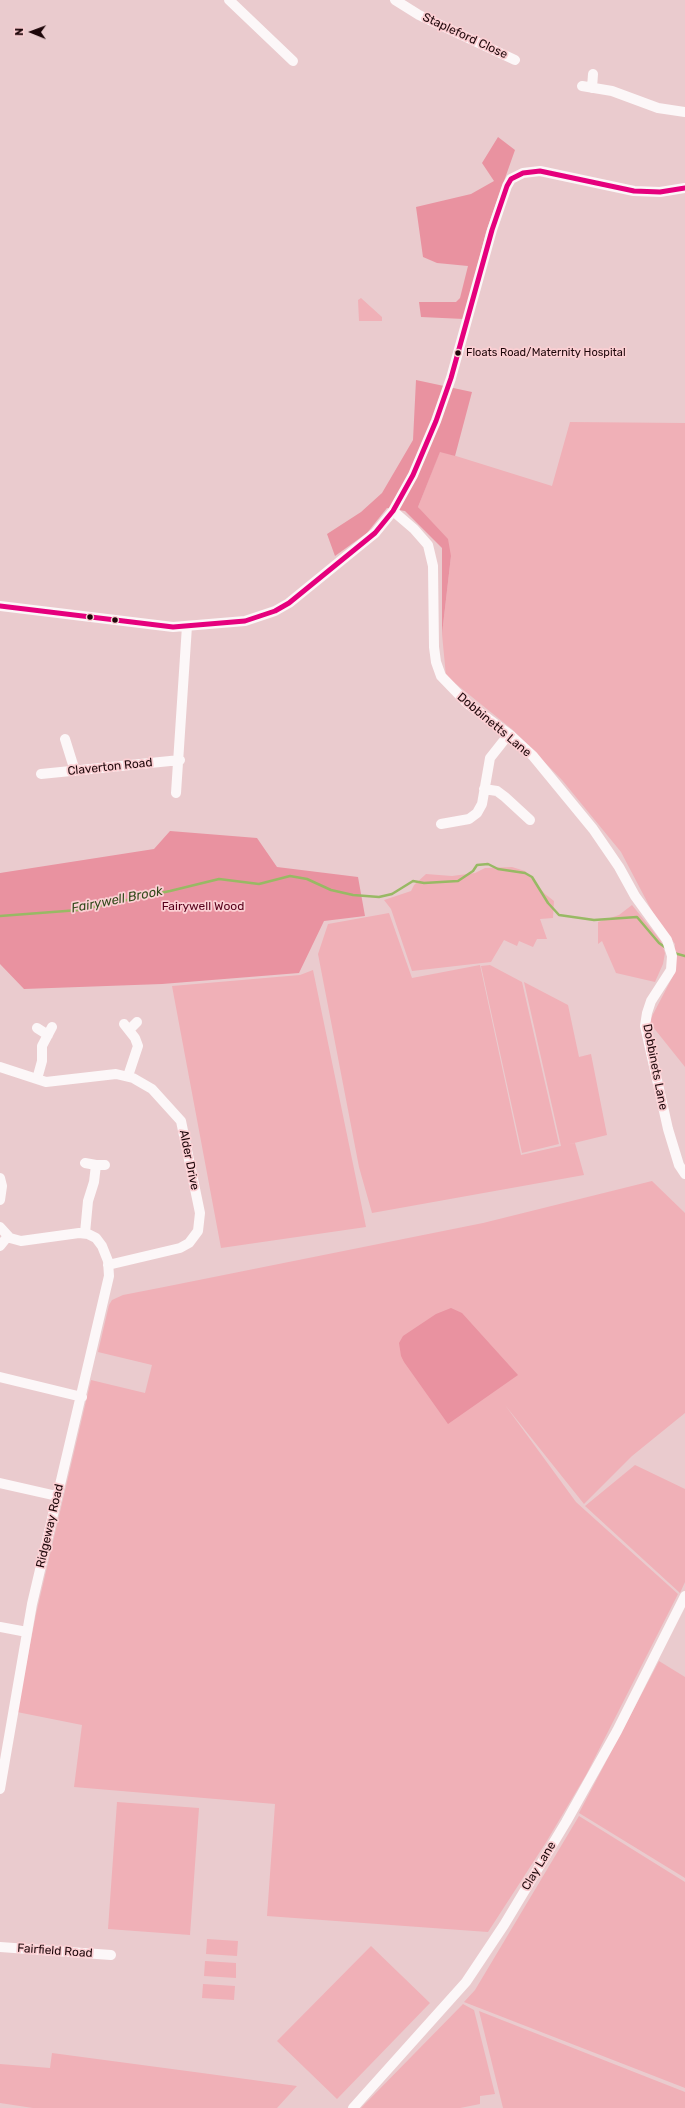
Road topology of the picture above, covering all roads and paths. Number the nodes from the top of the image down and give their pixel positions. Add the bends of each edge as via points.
1 (229, 0) edge
2 (395, 0) edge
3 (515, 60) dead end
4 (293, 61) dead end
5 (593, 74) dead end
6 (582, 86) dead end
7 (592, 88) junction
8 (685, 112) edge
9 (685, 188) edge
10 (393, 511) junction
11 (0, 606) edge
12 (188, 626) junction
13 (509, 734) junction
14 (65, 739) dead end
15 (180, 760) junction
16 (75, 771) junction
17 (41, 774) dead end
18 (484, 789) junction
19 (176, 793) dead end
20 (530, 820) dead end
21 (441, 824) dead end
22 (667, 940) joint
23 (137, 1022) dead end
24 (37, 1028) dead end
25 (0, 1067) edge
26 (128, 1076) junction
27 (37, 1079) junction
28 (85, 1163) dead end
29 (685, 1174) edge
30 (0, 1178) edge
31 (0, 1200) edge
32 (0, 1227) edge
33 (85, 1233) junction
34 (8, 1236) junction
35 (0, 1246) edge
36 (108, 1265) junction
37 (0, 1377) edge
38 (82, 1397) junction
39 (0, 1483) edge
40 (57, 1496) junction
41 (685, 1596) edge
42 (0, 1627) edge
43 (27, 1632) junction
44 (0, 1788) edge
45 (0, 1947) edge
46 (111, 1955) dead end
47 (353, 2108) edge

1 - 4 street
2 - 3 street, Stapleford Close via 419,15
5 - 7 street
6 - 7 street
7 - 8 street via 622,94 658,108
9 - 10 street via 660,192 634,191 540,171 523,173 511,179 492,230 466,328 436,421 413,475
10 - 12 street via 375,534 289,603 275,611 245,621
10 - 13 street, Dobbinetts Lane via 428,545 433,566 435,654 441,676 468,704
11 - 12 street via 173,627
12 - 15 street
13 - 18 street via 490,758
13 - 22 street, Dobbinetts Lane via 532,756 593,829 619,866 635,896
14 - 16 street
15 - 16 street, Claverton Road
15 - 19 street
16 - 17 street, Claverton Road
18 - 20 street via 505,796
18 - 21 street via 482,804 469,819
22 - 29 street, Dobbinets Lane via 672,956 671,970 651,1001 645,1026 668,1129 679,1165
23 - 26 street via 126,1027 138,1046
24 - 27 street via 50,1031 42,1046 42,1061
25 - 27 street, Alder Drive
26 - 27 street, Alder Drive via 109,1075 53,1082
26 - 36 street, Alder Drive via 142,1081 152,1089 181,1121 200,1224 194,1238 180,1248
28 - 33 street via 100,1165 88,1201
30 - 31 street
32 - 34 street
33 - 34 street via 26,1241
33 - 36 street, Ridgeway Road via 100,1243
34 - 35 street
36 - 38 street, Ridgeway Road via 108,1288
37 - 38 street
38 - 40 street, Ridgeway Road
39 - 40 street
40 - 43 street, Ridgeway Road
41 - 47 street, Clay Lane via 617,1731 504,1925 466,1982
42 - 43 street
43 - 44 street, Ridgeway Road
45 - 46 street, Fairfield Road

